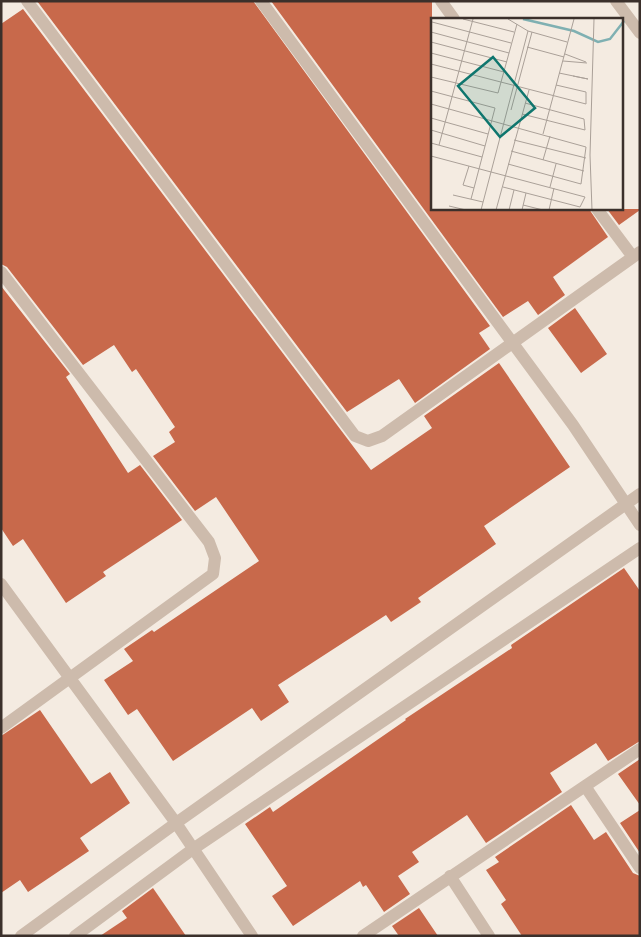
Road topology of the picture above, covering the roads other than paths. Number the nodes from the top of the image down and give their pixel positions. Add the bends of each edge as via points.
1 (27, 1) edge
2 (261, 1) edge
3 (441, 1) edge
4 (616, 1) edge
5 (453, 18) edge
6 (640, 33) edge
7 (598, 210) edge
8 (636, 254) edge
9 (1, 272) edge
10 (512, 345) junction
11 (640, 494) edge
12 (625, 505) junction
13 (640, 525) edge
14 (640, 548) edge
15 (1, 584) edge
16 (72, 678) junction
17 (1, 728) edge
18 (640, 750) edge
19 (586, 786) junction
20 (176, 823) junction
21 (193, 849) junction
22 (640, 868) edge
23 (450, 876) junction
24 (21, 936) edge
25 (75, 936) edge
26 (252, 936) edge
27 (363, 936) edge
28 (489, 936) edge

1 - 10 street via 354,436 368,441 382,436
2 - 10 street
3 - 5 street
4 - 6 street
7 - 8 street
8 - 10 street
9 - 16 street via 210,542 214,558 213,574
10 - 12 street via 573,426
11 - 12 street
12 - 13 street
12 - 20 street
14 - 21 street
15 - 16 street
16 - 17 street
16 - 20 street
18 - 19 street
19 - 22 street
19 - 23 street
20 - 21 street
20 - 24 street
21 - 25 street
21 - 26 street
23 - 27 street
23 - 28 street

